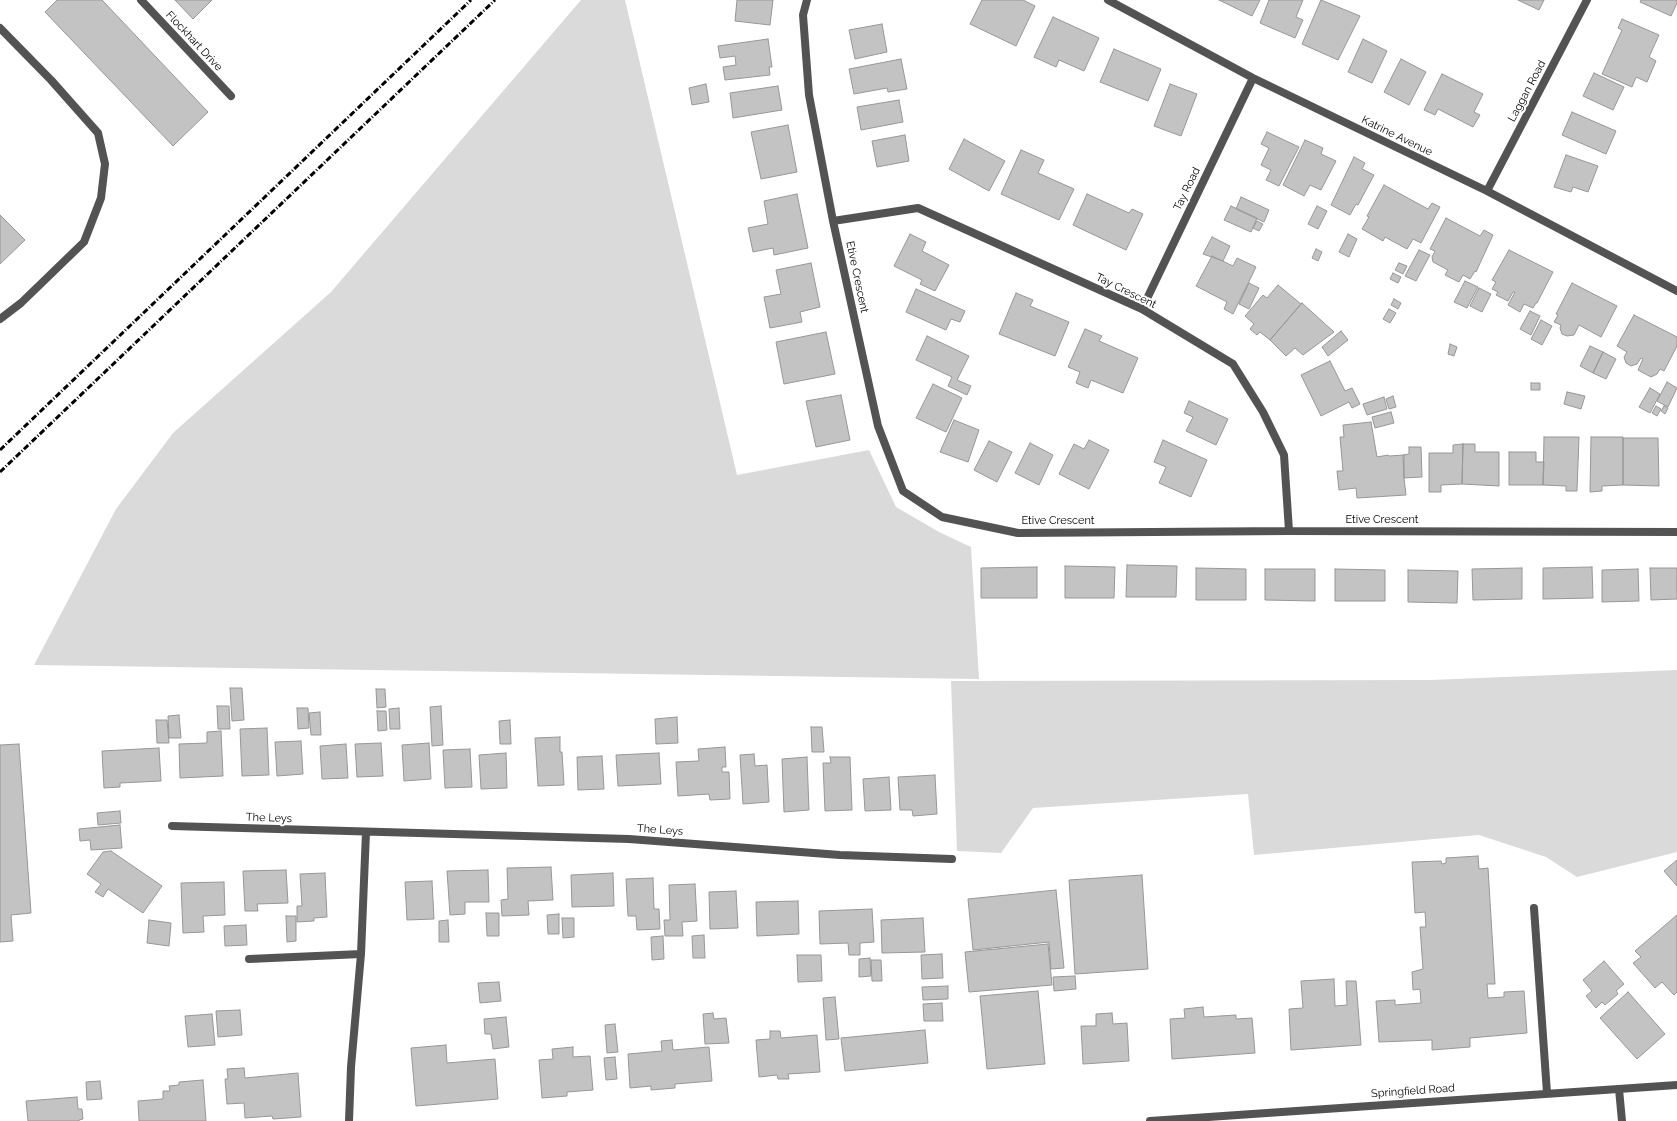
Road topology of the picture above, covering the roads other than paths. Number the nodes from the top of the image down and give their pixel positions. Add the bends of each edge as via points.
1 (141, 0) edge
2 (807, 0) edge
3 (1108, 0) edge
4 (1587, 0) edge
5 (0, 28) edge
6 (1253, 78) junction
7 (231, 96) dead end
8 (1487, 191) junction
9 (833, 221) junction
10 (1677, 291) edge
11 (1142, 309) junction
12 (0, 319) edge
13 (1289, 531) junction
14 (1677, 532) edge
15 (172, 826) dead end
16 (366, 832) junction
17 (952, 859) dead end
18 (1534, 908) dead end
19 (361, 954) junction
20 (249, 959) dead end
21 (1677, 1085) edge
22 (1619, 1089) junction
23 (1547, 1092) junction
24 (349, 1121) edge
25 (1150, 1121) edge
26 (1622, 1121) edge

1 - 7 street, Flockhart Drive
2 - 9 street, Etive Crescent via 803,15 809,95
3 - 6 street, Katrine Avenue
4 - 8 street, Laggan Road
5 - 12 street via 98,133 105,164 101,198 84,242 21,303
6 - 8 street, Katrine Avenue
6 - 11 street, Tay Road
8 - 10 street, Katrine Avenue
9 - 11 street, Tay Crescent via 918,208
9 - 13 street, Etive Crescent via 878,426 903,491 942,517 1018,532
11 - 13 street, Tay Crescent via 1233,364 1263,412 1284,455
13 - 14 street, Etive Crescent
15 - 16 street, The Leys
16 - 17 street, The Leys via 628,839 840,855
16 - 19 street
18 - 23 street
19 - 20 street
19 - 24 street
21 - 22 street, Springfield Road
22 - 23 street, Springfield Road
22 - 26 street
23 - 25 street, Springfield Road

